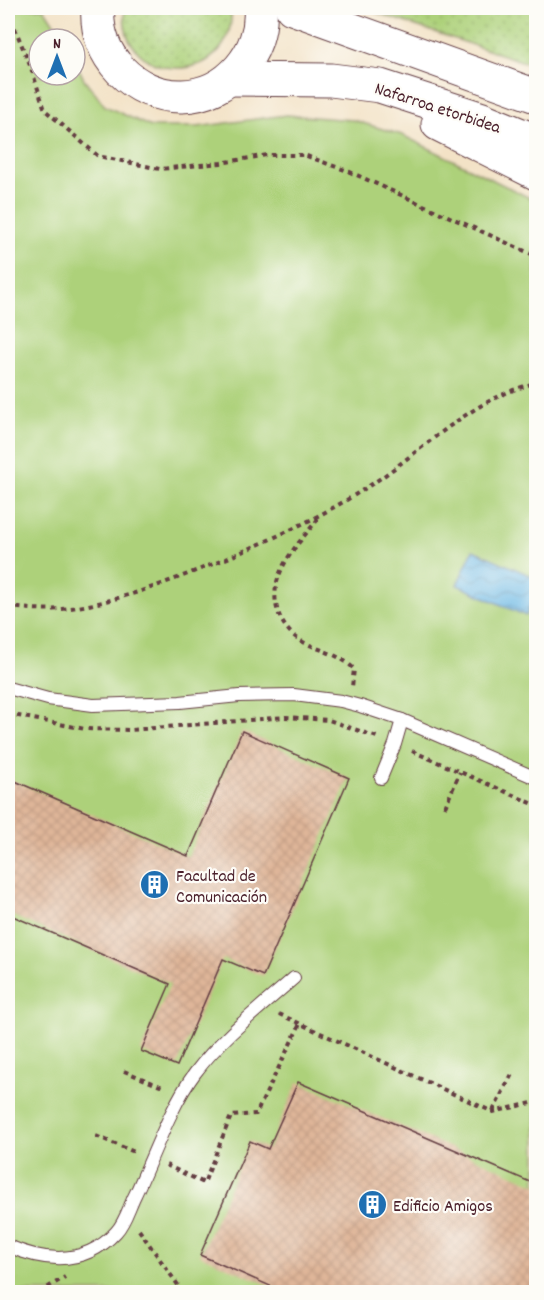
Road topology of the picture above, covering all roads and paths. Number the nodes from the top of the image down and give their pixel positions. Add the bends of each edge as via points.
1 (260, 8) edge
2 (292, 8) edge
3 (8, 11) edge
4 (94, 11) edge
5 (230, 79) junction
6 (287, 80) junction
7 (537, 96) edge
8 (537, 141) edge
9 (537, 173) edge
10 (537, 256) edge
11 (537, 383) edge
12 (321, 516) junction
13 (8, 608) edge
14 (8, 688) edge
15 (360, 706) junction
16 (8, 714) edge
17 (402, 720) junction
18 (395, 744) junction
19 (460, 772) junction
20 (381, 777) dead end
21 (537, 778) edge
22 (537, 805) edge
23 (445, 807) dead end
24 (294, 978) dead end
25 (262, 1006) junction
26 (300, 1024) junction
27 (124, 1071) dead end
28 (512, 1074) dead end
29 (181, 1094) junction
30 (537, 1102) edge
31 (493, 1112) junction
32 (204, 1183) dead end
33 (127, 1213) junction
34 (8, 1246) edge
35 (183, 1293) edge

1 - 5 main road via 257,42
2 - 7 main road
3 - 10 path via 45,110 98,156 160,169 267,155 304,155
4 - 5 main road via 102,42 115,65 133,82 157,93 182,96 207,91
5 - 6 main road, Nafarroa etorbidea
6 - 8 main road, Nafarroa etorbidea via 380,86
6 - 9 main road via 396,109 446,127
11 - 12 path via 496,399 451,425 382,477
12 - 13 path via 265,543 140,591 73,608
12 - 15 path via 276,578 276,608 292,634 346,661 354,669 352,688
14 - 15 lane via 93,705 294,695
15 - 17 lane
16 - 18 path via 85,729 131,730 285,717 329,720
17 - 18 lane
17 - 21 lane
18 - 19 path
18 - 20 lane
19 - 22 path
19 - 23 path
24 - 25 lane
25 - 26 path
25 - 29 lane via 217,1049
26 - 31 path
26 - 32 path via 256,1114 231,1116
27 - 29 path
28 - 31 path
29 - 33 lane
30 - 31 path
33 - 34 lane via 118,1230 97,1249 71,1258 44,1258
33 - 35 path

